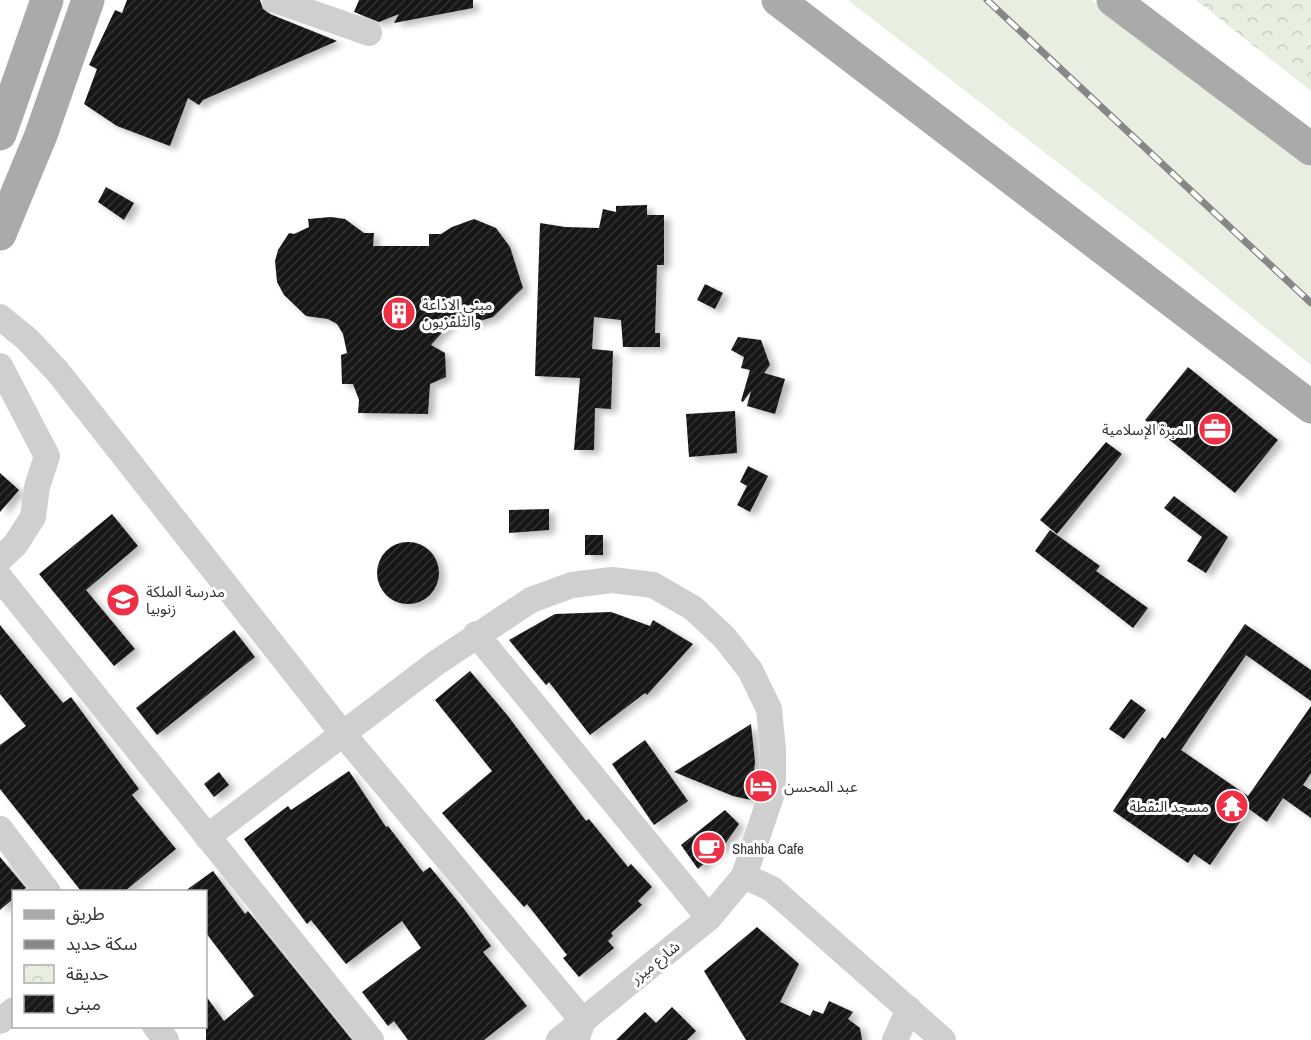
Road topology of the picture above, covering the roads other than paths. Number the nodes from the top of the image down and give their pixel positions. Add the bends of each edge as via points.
1 (47, 0) edge
2 (88, 0) edge
3 (275, 0) edge
4 (778, 0) edge
5 (1113, 0) edge
6 (1138, 0) edge
7 (369, 33) dead end
8 (1311, 132) edge
9 (0, 134) edge
10 (1311, 149) edge
11 (0, 234) edge
12 (0, 318) edge
13 (0, 366) edge
14 (1311, 407) edge
15 (0, 559) edge
16 (0, 578) edge
17 (476, 634) junction
18 (343, 734) junction
19 (0, 829) edge
20 (207, 837) junction
21 (744, 876) junction
22 (47, 890) edge
23 (709, 918) junction
24 (909, 1009) junction
25 (12, 1012) edge
26 (0, 1021) edge
27 (157, 1028) edge
28 (580, 1030) edge
29 (166, 1040) edge
30 (371, 1040) edge
31 (559, 1040) edge
32 (895, 1040) edge
33 (943, 1040) edge

1 - 9 main road
2 - 11 main road via 41,135
3 - 7 street
4 - 14 main road
5 - 10 main road
6 - 8 main road
12 - 18 street via 27,339 58,372
13 - 15 street via 47,456 33,517
16 - 20 street
17 - 18 street
17 - 21 street via 531,600 572,585 612,580 652,585 693,608 724,637 750,670 769,709 773,790
17 - 23 street
18 - 20 street
18 - 28 street
19 - 22 street
20 - 30 street
21 - 23 street, شارع ميزر
21 - 24 street via 772,889
23 - 28 street, شارع ميزر
24 - 32 street
24 - 33 street
25 - 26 street
27 - 29 street
28 - 31 street, شارع ميزر

